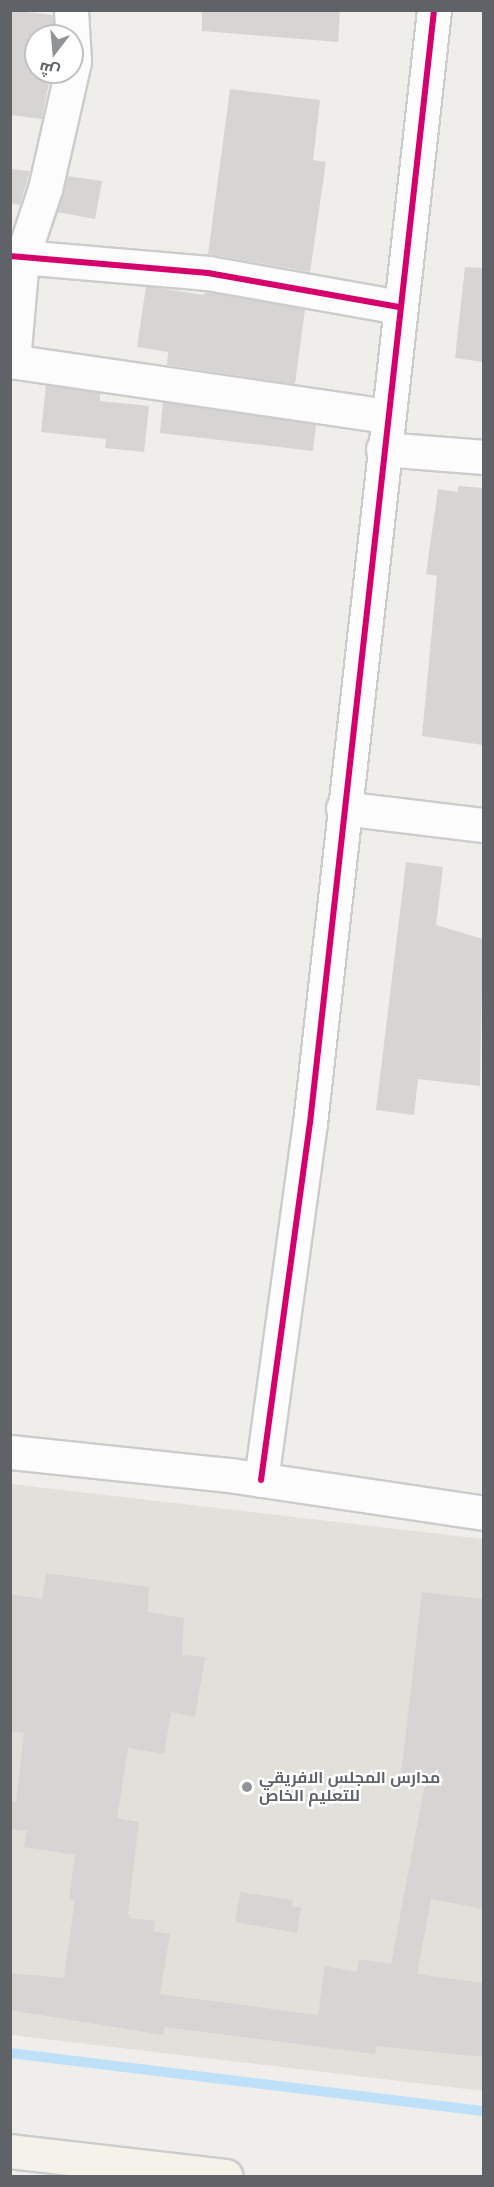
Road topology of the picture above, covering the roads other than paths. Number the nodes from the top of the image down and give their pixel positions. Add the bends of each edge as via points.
1 (71, 10) edge
2 (434, 10) edge
3 (16, 257) edge
4 (399, 307) junction
5 (12, 361) edge
6 (386, 417) junction
7 (383, 449) junction
8 (483, 457) edge
9 (344, 808) junction
10 (483, 825) edge
11 (10, 1452) edge
12 (261, 1480) junction
13 (483, 1513) edge
14 (10, 2151) edge
15 (226, 2176) edge

1 - 3 street via 74,61 64,114
2 - 4 street
3 - 4 street via 208,273
3 - 5 street
4 - 6 street
5 - 6 street
6 - 7 street
7 - 8 street
7 - 9 street
9 - 10 street
9 - 12 street via 310,1123
11 - 12 street via 71,1455
12 - 13 street
14 - 15 main road

